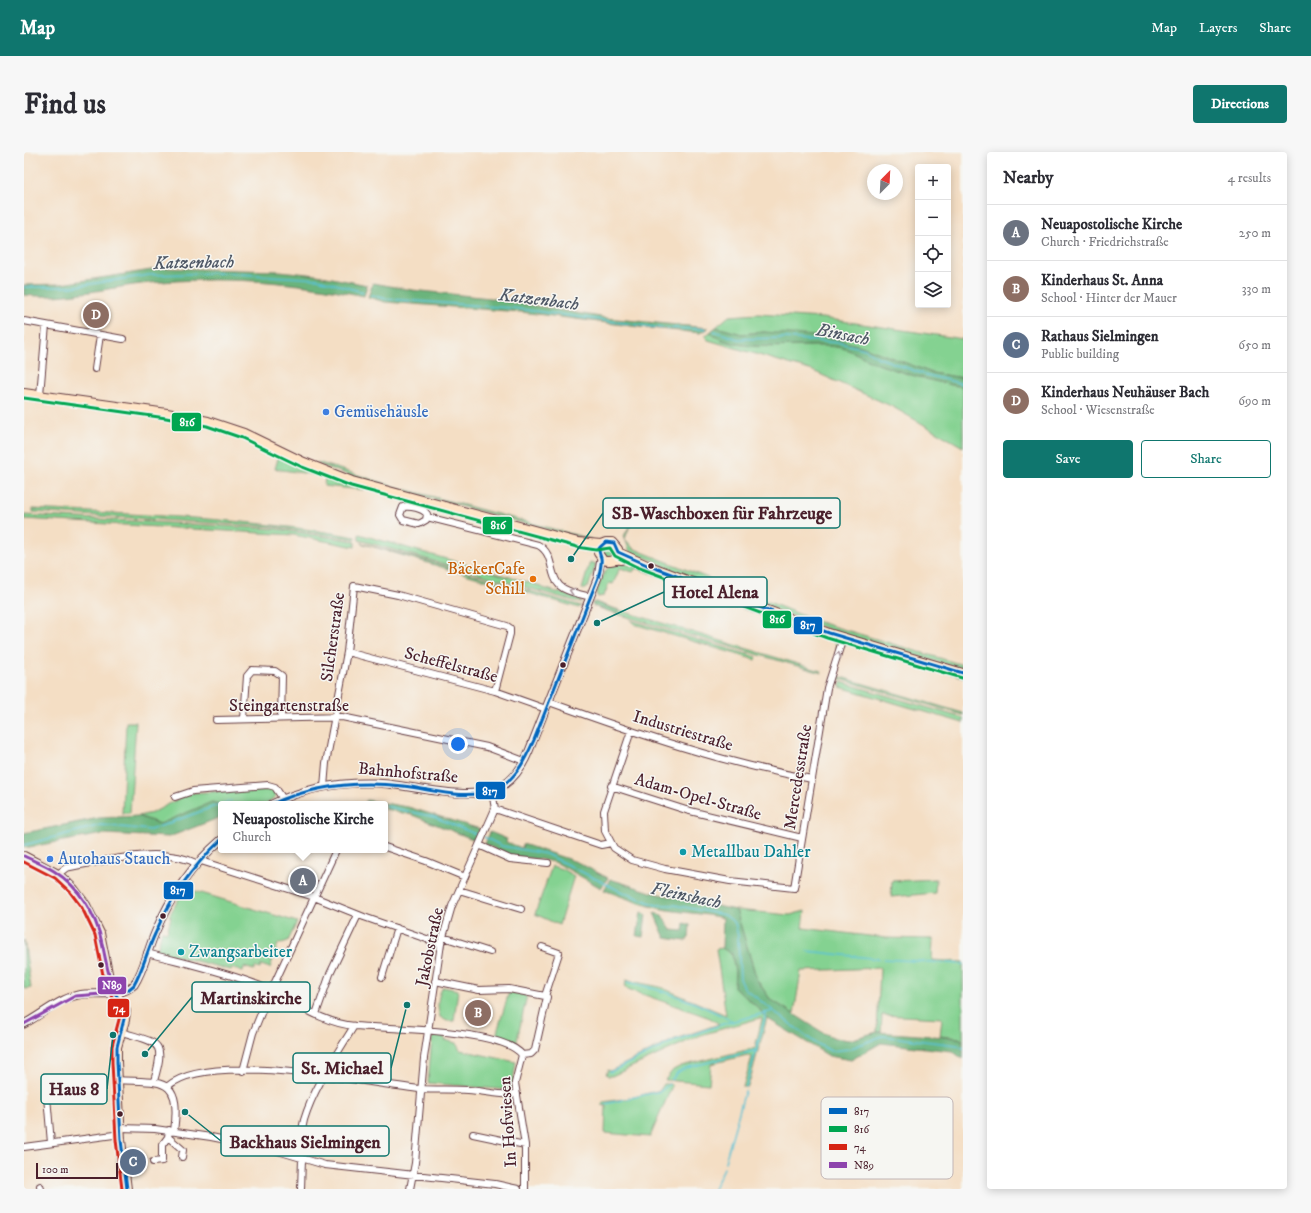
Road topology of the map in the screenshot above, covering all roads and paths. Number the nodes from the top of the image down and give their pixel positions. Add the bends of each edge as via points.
1 (24, 321) edge
2 (46, 324) junction
3 (100, 335) junction
4 (123, 339) dead end
5 (94, 369) dead end
6 (24, 393) edge
7 (40, 395) junction
8 (427, 517) dead end
9 (578, 542) junction
10 (601, 544) junction
11 (608, 557) junction
12 (590, 597) junction
13 (843, 638) junction
14 (347, 652) junction
15 (963, 673) edge
16 (495, 691) junction
17 (549, 702) junction
18 (546, 709) junction
19 (335, 716) junction
20 (281, 718) junction
21 (216, 720) dead end
22 (244, 720) junction
23 (631, 731) junction
24 (524, 761) junction
25 (812, 779) junction
26 (611, 786) junction
27 (324, 787) junction
28 (492, 791) junction
29 (175, 797) dead end
30 (283, 799) junction
31 (279, 801) edge
32 (494, 809) junction
33 (802, 838) junction
34 (218, 843) edge
35 (611, 843) junction
36 (479, 844) junction
37 (388, 849) edge
38 (335, 853) edge
39 (24, 856) edge
40 (199, 862) junction
41 (548, 864) dead end
42 (58, 874) junction
43 (465, 877) junction
44 (459, 890) junction
45 (314, 897) junction
46 (520, 909) dead end
47 (358, 915) junction
48 (397, 928) junction
49 (443, 937) junction
50 (441, 944) junction
51 (542, 947) dead end
52 (490, 952) dead end
53 (147, 953) junction
54 (559, 953) junction
55 (566, 955) dead end
56 (382, 977) dead end
57 (435, 981) junction
58 (270, 991) junction
59 (115, 993) junction
60 (545, 996) junction
61 (316, 1014) junction
62 (24, 1024) edge
63 (354, 1026) junction
64 (428, 1031) junction
65 (122, 1032) junction
66 (522, 1055) junction
67 (243, 1071) junction
68 (324, 1077) junction
69 (117, 1080) junction
70 (154, 1081) junction
71 (46, 1085) dead end
72 (168, 1086) junction
73 (421, 1089) junction
74 (517, 1094) junction
75 (120, 1131) junction
76 (170, 1133) junction
77 (472, 1134) dead end
78 (51, 1143) junction
79 (525, 1145) junction
80 (24, 1147) edge
81 (182, 1157) dead end
82 (301, 1158) junction
83 (152, 1162) dead end
84 (413, 1175) junction
85 (486, 1186) edge
86 (126, 1189) edge
87 (301, 1189) edge
88 (410, 1189) edge
89 (518, 1189) edge
90 (525, 1189) edge

1 - 2 street
2 - 3 street
2 - 7 street
3 - 4 street
3 - 5 street
6 - 7 main road
7 - 9 main road via 187,416 212,422 244,433 313,466 352,481
12 -> 8 street via 561,586 548,553 538,545
9 - 10 main road
9 - 11 main road
10 - 11 main road
10 - 11 main road via 612,542 616,545
11 - 12 street, Bahnhofstraße
11 - 13 main road via 639,562
12 - 17 street, Bahnhofstraße
13 - 15 main road
25 -> 13 street, Mercedesstraße via 825,698
14 - 16 street, Scheffelstraße
14 - 16 street, Silcherstraße via 354,586 404,597 510,628
14 - 19 street, Silcherstraße
16 - 18 street, Scheffelstraße
17 - 18 street, Bahnhofstraße
17 - 23 street, Industriestraße
18 - 24 street, Bahnhofstraße
19 - 20 street, Steingartenstraße
19 - 24 street, Steingartenstraße via 487,746
19 - 27 street, Silcherstraße
20 - 22 street, Steingartenstraße
20 - 22 street via 282,676 278,671 256,670 250,671 247,676
21 - 22 street, Steingartenstraße
23 - 25 street, Industriestraße via 719,758
23 - 26 street
24 - 28 street, Bahnhofstraße via 509,781
25 - 33 street, Mercedesstraße
26 - 33 street, Adam-Opel-Straße via 692,812
26 - 35 street via 603,818 605,831
27 - 28 street, Bahnhofstraße via 364,783 470,794
27 - 30 street, Bahnhofstraße
28 - 32 street, Jakobstraße
29 - 30 street via 193,791 268,785 276,787
30 - 31 street, Bahnhofstraße
32 - 35 street via 601,845
32 - 36 street, Jakobstraße
33 - 35 street, Mercedesstraße via 794,888 730,881 654,867 624,856
34 - 40 street
36 - 41 street via 510,859
36 - 43 street, Jakobstraße
37 - 43 street via 426,860
38 - 45 street
39 - 42 main road
40 - 42 street via 172,856 130,857 66,868
40 - 45 street
40 - 53 street via 172,900
42 - 59 main road via 83,900 95,921 101,937 110,983
43 - 44 street, Jakobstraße
44 - 46 street
44 - 49 street, Jakobstraße
45 - 47 street
45 - 58 street
47 - 48 street
47 - 61 street via 330,974
48 - 50 street
48 - 56 street
49 - 50 street, Jakobstraße
49 - 52 street
50 - 57 street, Jakobstraße
51 - 54 street
53 - 58 street via 227,975
53 - 59 street via 134,985 128,990
54 - 55 street
54 - 60 street
57 - 60 street via 478,990 509,989
57 - 64 street, Jakobstraße
58 - 61 street
58 - 67 street via 253,1033
59 - 62 street via 75,996
59 - 65 main road via 124,1006 125,1020
60 - 66 street, In Hofwiesen via 547,997 536,1050 531,1054
61 - 63 street
63 - 64 street
63 - 68 street
64 - 66 street via 479,1037 513,1046
64 - 73 street, Jakobstraße
65 - 69 main road via 117,1047
65 - 70 street via 156,1044 159,1048 161,1058
66 - 74 street, In Hofwiesen via 516,1077
67 - 68 street via 295,1072
67 - 72 street via 217,1070 196,1073 180,1078
68 - 73 street
68 - 82 street via 304,1120
69 - 70 street
69 - 75 main road
70 - 72 street
71 - 78 street
72 - 76 street via 176,1107
73 - 74 street
73 - 84 street, Jakobstraße
74 - 79 street, In Hofwiesen
75 - 76 street
75 - 78 street
75 - 86 main road
76 - 81 street via 183,1150
76 - 82 street via 254,1145
76 - 83 street via 162,1145 162,1161
77 - 79 street
78 - 80 street
79 - 90 street, In Hofwiesen
82 - 84 street via 325,1165
82 - 87 street
84 - 85 street
84 - 88 street, Jakobstraße
85 - 89 street

